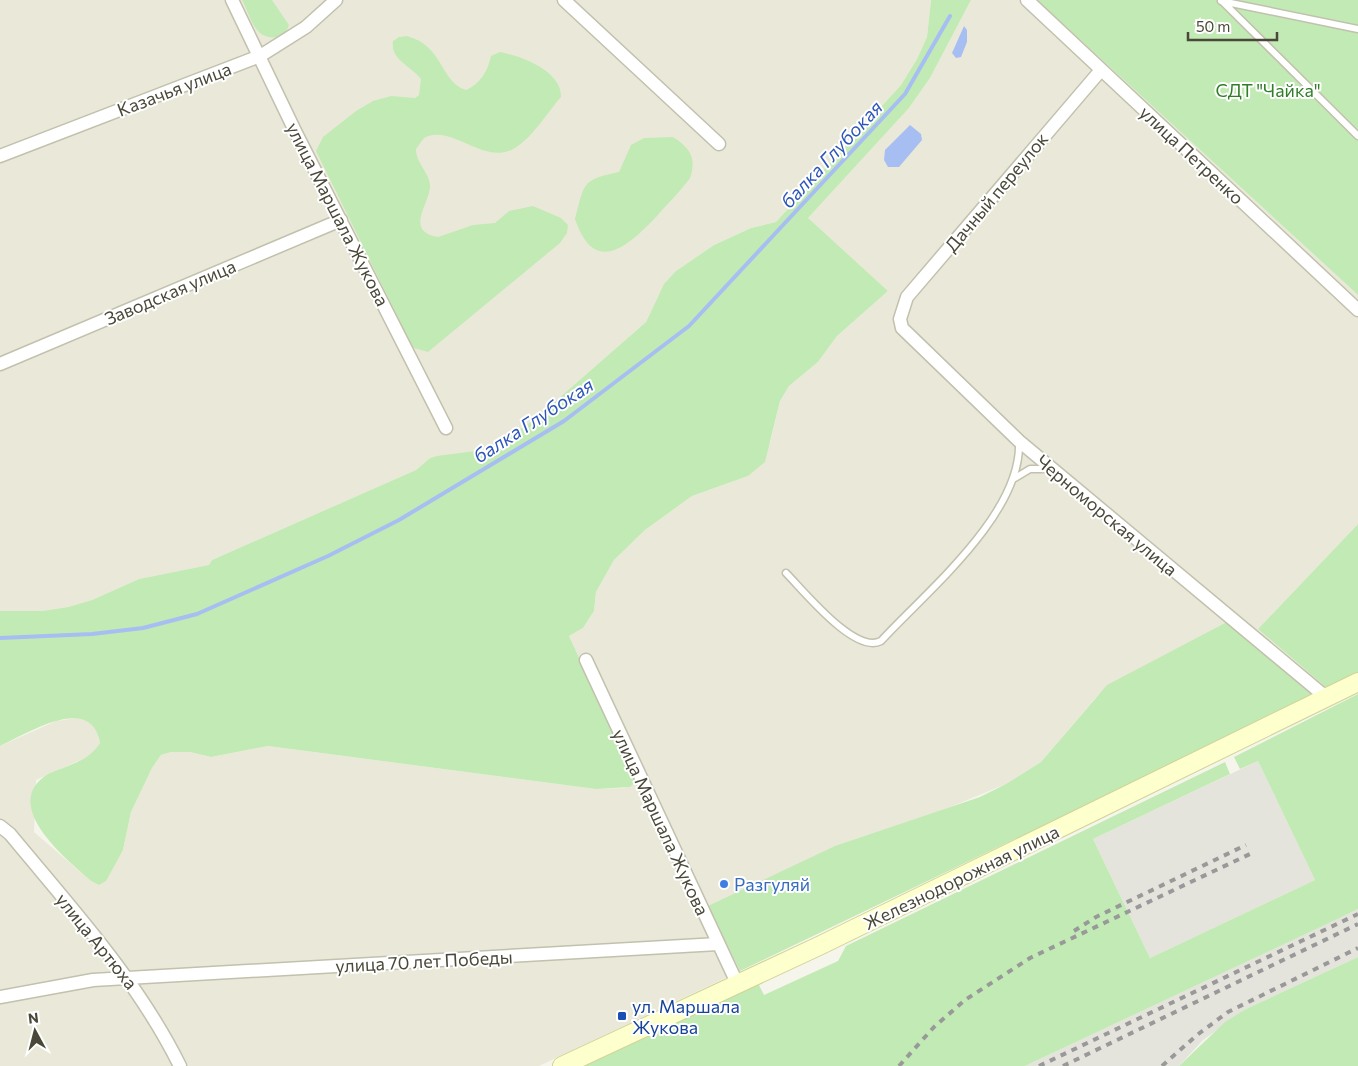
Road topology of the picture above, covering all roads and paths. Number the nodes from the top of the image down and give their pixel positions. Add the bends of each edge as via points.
1 (232, 0) edge
2 (336, 0) edge
3 (564, 0) edge
4 (1026, 0) edge
5 (1220, 0) edge
6 (1358, 29) edge
7 (260, 56) junction
8 (1101, 70) junction
9 (1358, 136) edge
10 (719, 144) dead end
11 (0, 156) edge
12 (341, 220) junction
13 (1358, 310) edge
14 (900, 320) joint
15 (0, 364) edge
16 (446, 428) dead end
17 (1019, 441) junction
18 (1053, 470) junction
19 (1012, 481) junction
20 (786, 573) dead end
21 (586, 660) dead end
22 (1358, 682) edge
23 (1327, 698) junction
24 (0, 826) edge
25 (718, 944) junction
26 (129, 979) junction
27 (737, 984) junction
28 (0, 996) edge
29 (180, 1066) edge
30 (562, 1066) edge

1 - 7 street, улица Маршала Жукова
2 - 7 street, Казачья улица via 298,32
3 - 10 street
4 - 8 street, улица Петренко
5 - 6 lane
5 - 9 lane
7 - 11 street, Казачья улица
7 - 12 street, улица Маршала Жукова
8 - 13 street, улица Петренко
8 - 14 street, Дачный переулок via 907,297
12 - 15 street, Заводская улица
12 - 16 street, улица Маршала Жукова
14 - 17 street, Черноморская улица via 908,336
17 - 18 street, Черноморская улица
17 - 19 lane via 1020,460
18 - 19 lane via 1030,469
18 - 23 street, Черноморская улица
19 - 20 lane via 976,540 922,601 874,644 838,626
21 - 25 street, улица Маршала Жукова
22 - 23 main road, Железнодорожная улица
23 - 27 main road, Железнодорожная улица
24 - 26 street, улица Артюха
25 - 26 street, улица 70 лет Победы
25 - 27 street, улица Маршала Жукова
26 - 28 street, улица 70 лет Победы via 93,980
26 - 29 street, улица Артюха via 151,1011
27 - 30 main road, Железнодорожная улица

